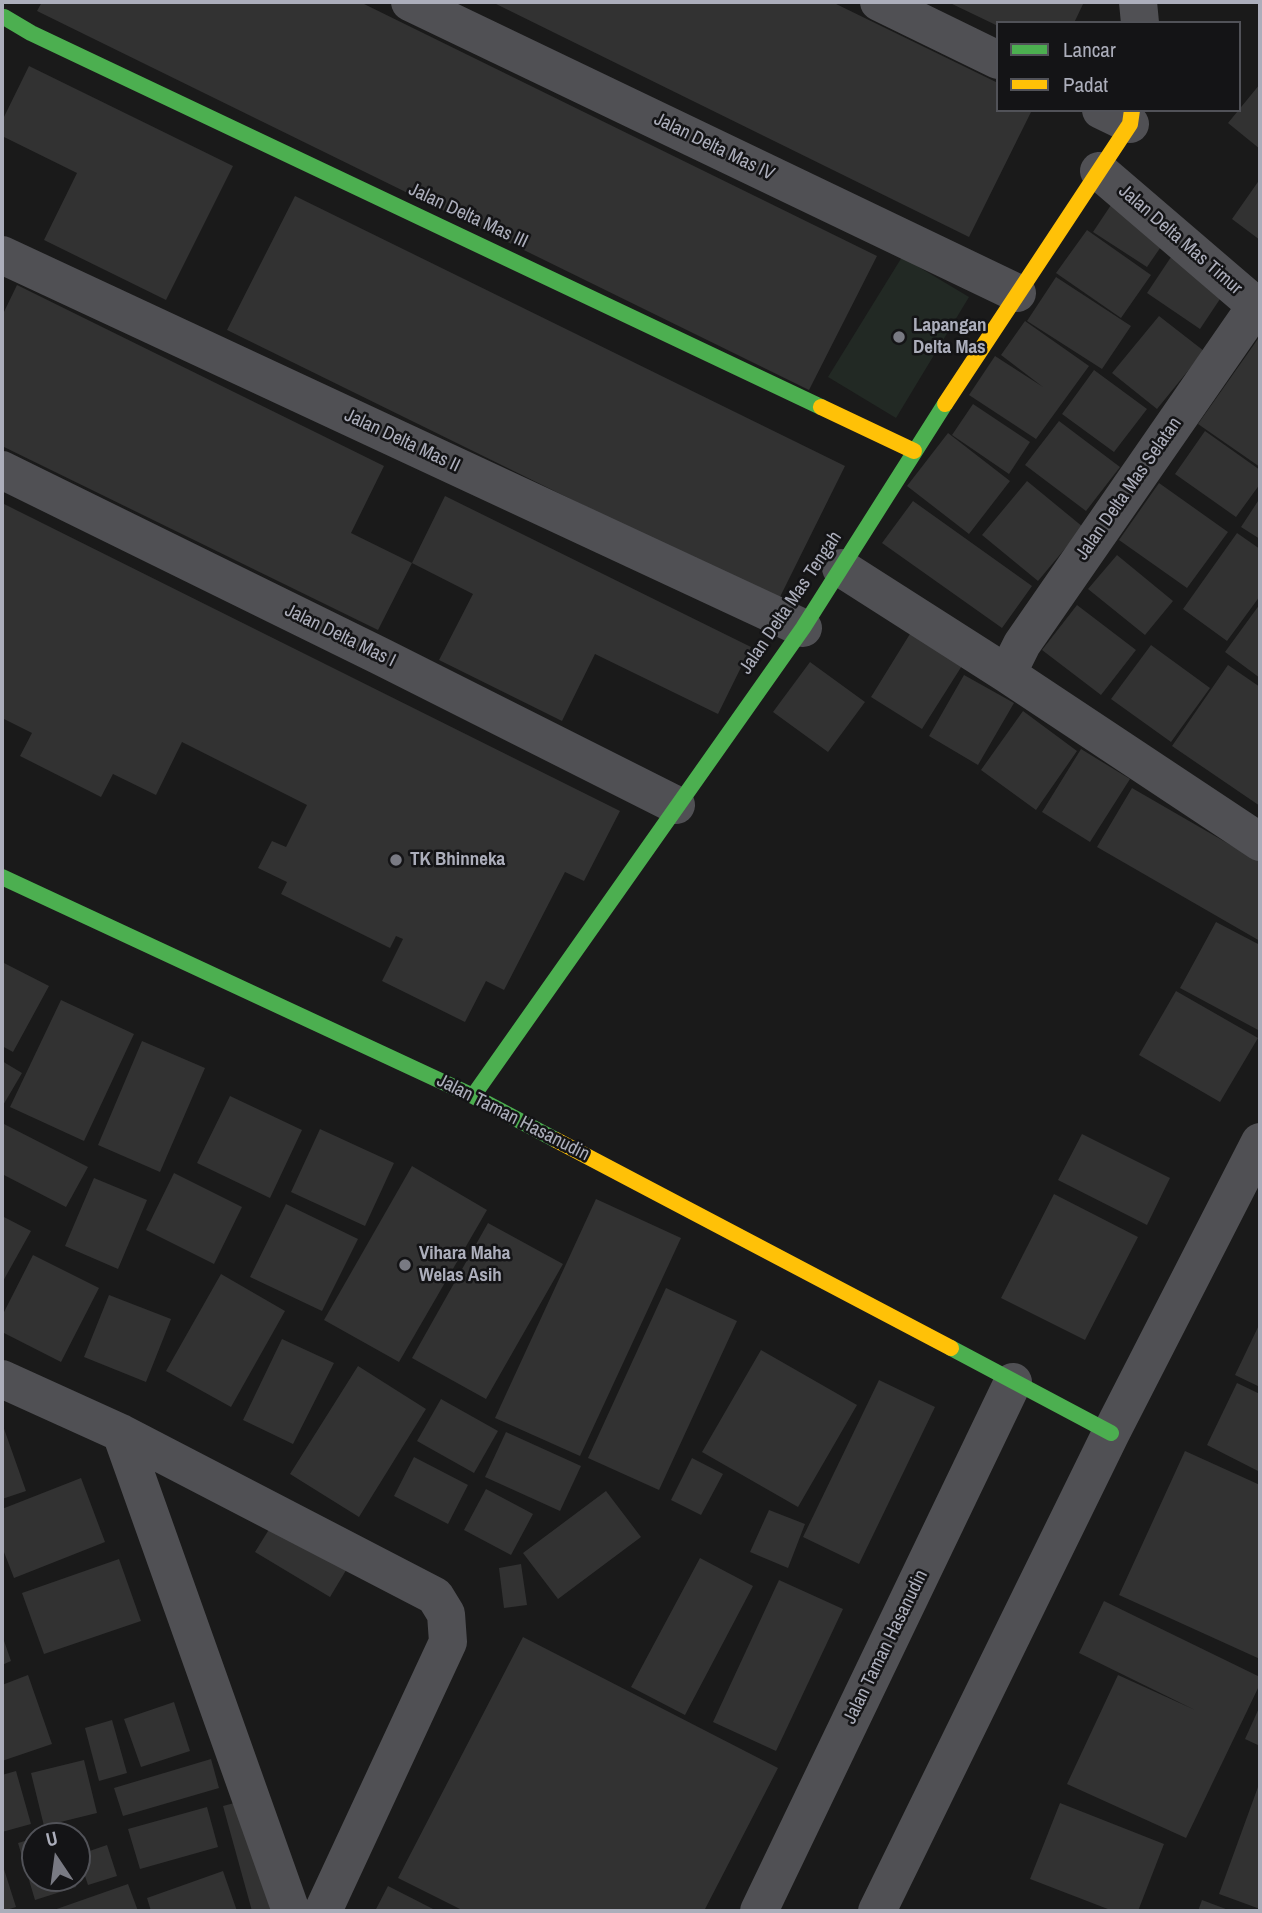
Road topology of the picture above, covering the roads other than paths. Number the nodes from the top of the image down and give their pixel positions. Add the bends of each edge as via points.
1 (410, 2) edge
2 (879, 2) edge
3 (1138, 2) edge
4 (6, 14) edge
5 (1140, 21) edge
6 (996, 59) edge
7 (1121, 115) edge
8 (1100, 171) junction
9 (2, 255) edge
10 (1017, 293) junction
11 (1258, 308) edge
12 (914, 451) junction
13 (2, 470) edge
14 (841, 569) junction
15 (803, 628) junction
16 (1007, 674) junction
17 (676, 805) junction
18 (1260, 842) edge
19 (2, 877) edge
20 (473, 1096) junction
21 (1260, 1142) edge
22 (2, 1379) edge
23 (1013, 1382) junction
24 (121, 1433) junction
25 (1111, 1433) junction
26 (291, 1911) edge
27 (323, 1911) edge
28 (759, 1911) edge
29 (877, 1911) edge

1 - 10 street, Jalan Delta Mas IV
2 - 6 street
3 - 5 street
4 - 12 street, Jalan Delta Mas III via 31,33
7 - 8 street, Jalan Delta Mas Tengah
8 - 10 street, Jalan Delta Mas Tengah
8 - 11 street, Jalan Delta Mas Timur
9 - 15 street, Jalan Delta Mas II
10 - 12 street, Jalan Delta Mas Tengah
11 - 16 street, Jalan Delta Mas Selatan via 1022,644
12 - 14 street, Jalan Delta Mas Tengah
13 - 17 street, Jalan Delta Mas I
14 - 15 street, Jalan Delta Mas Tengah
14 - 16 street
15 - 17 street, Jalan Delta Mas Tengah
16 - 18 street
17 - 20 street, Jalan Delta Mas Tengah
19 - 20 street, Jalan Taman Hasanudin
20 - 23 street, Jalan Taman Hasanudin
21 - 25 street
22 - 24 street
23 - 25 street, Jalan Taman Hasanudin
23 - 28 street, Jalan Taman Hasanudin
24 - 26 street
24 - 27 street via 435,1596 446,1614 448,1642
25 - 29 street

